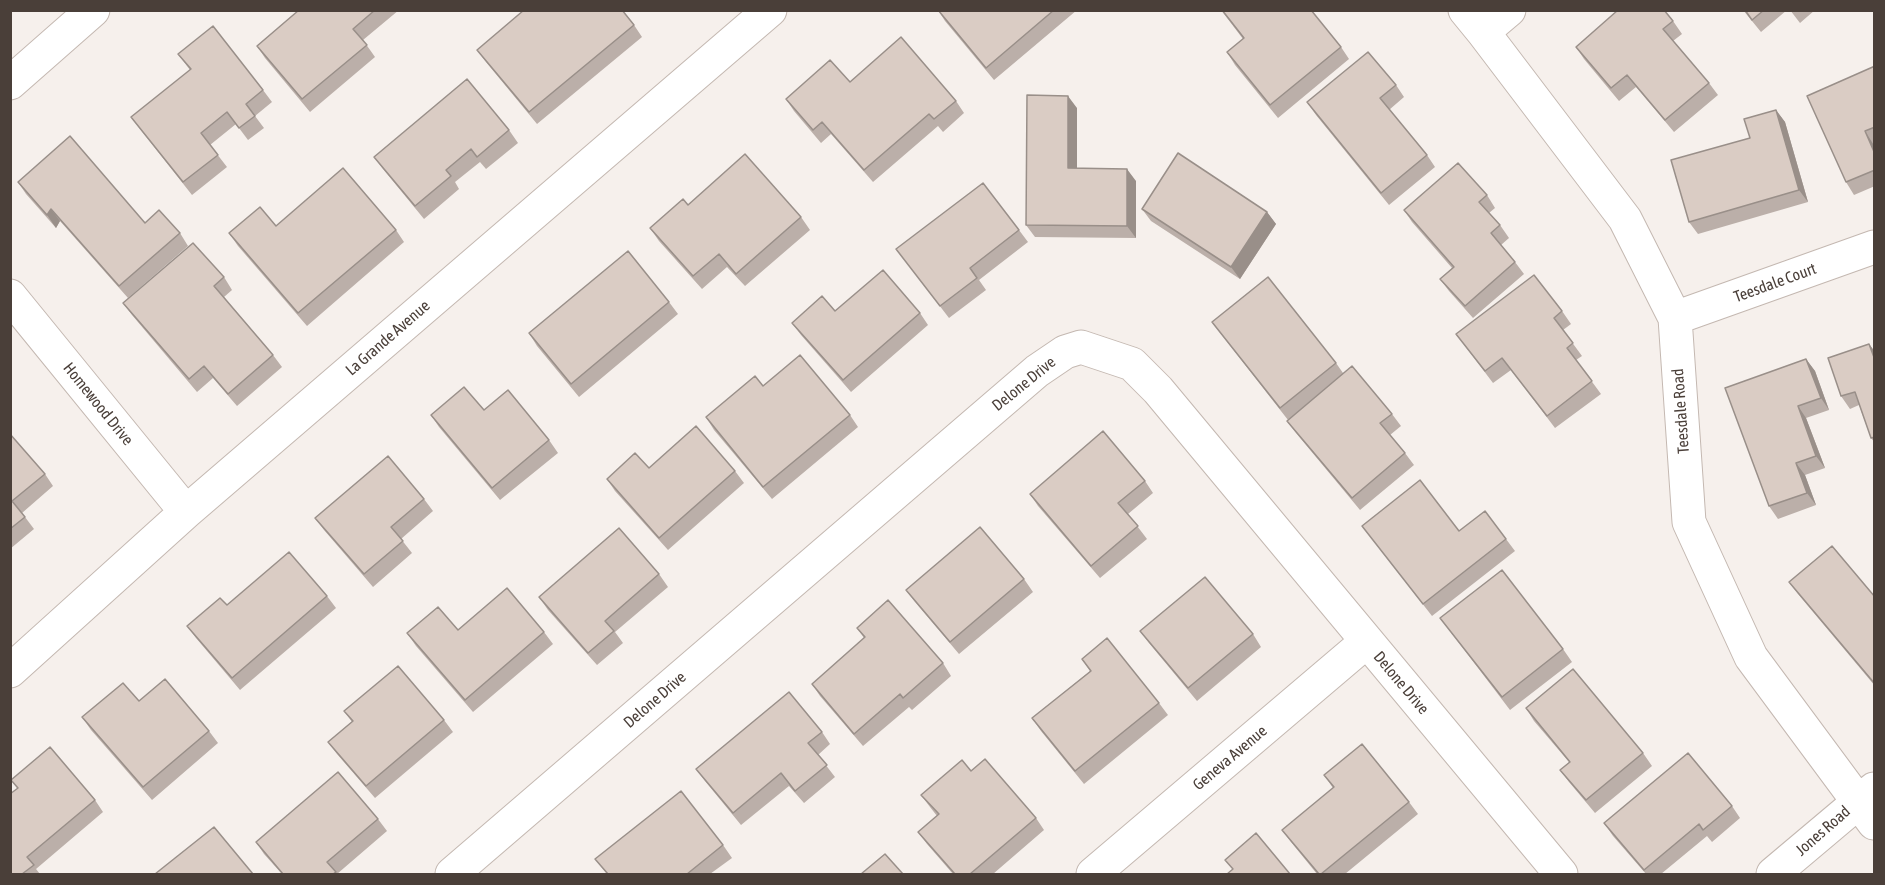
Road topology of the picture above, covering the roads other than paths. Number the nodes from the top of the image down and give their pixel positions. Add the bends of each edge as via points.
1 (93, 10) edge
2 (770, 10) edge
3 (1509, 10) edge
4 (1474, 21) edge
5 (10, 83) edge
6 (1875, 247) edge
7 (10, 296) edge
8 (1675, 318) junction
9 (186, 512) junction
10 (1366, 642) junction
11 (10, 671) edge
12 (1869, 805) edge
13 (452, 874) edge
14 (1093, 874) edge
15 (1561, 874) edge
16 (1773, 874) edge

1 - 5 street
2 - 9 street, La Grande Avenue
3 - 4 street
4 - 8 street, Teesdale Road via 1625,219
6 - 8 street, Teesdale Court
7 - 9 street, Homewood Drive
8 - 12 street, Teesdale Road via 1689,522 1751,657
9 - 11 street, La Grande Avenue
10 - 13 street, Delone Drive via 1158,390 1132,364 1081,347 1065,352 1037,371
10 - 14 street, Geneva Avenue
10 - 15 street, Delone Drive
12 - 16 street, Jones Road

